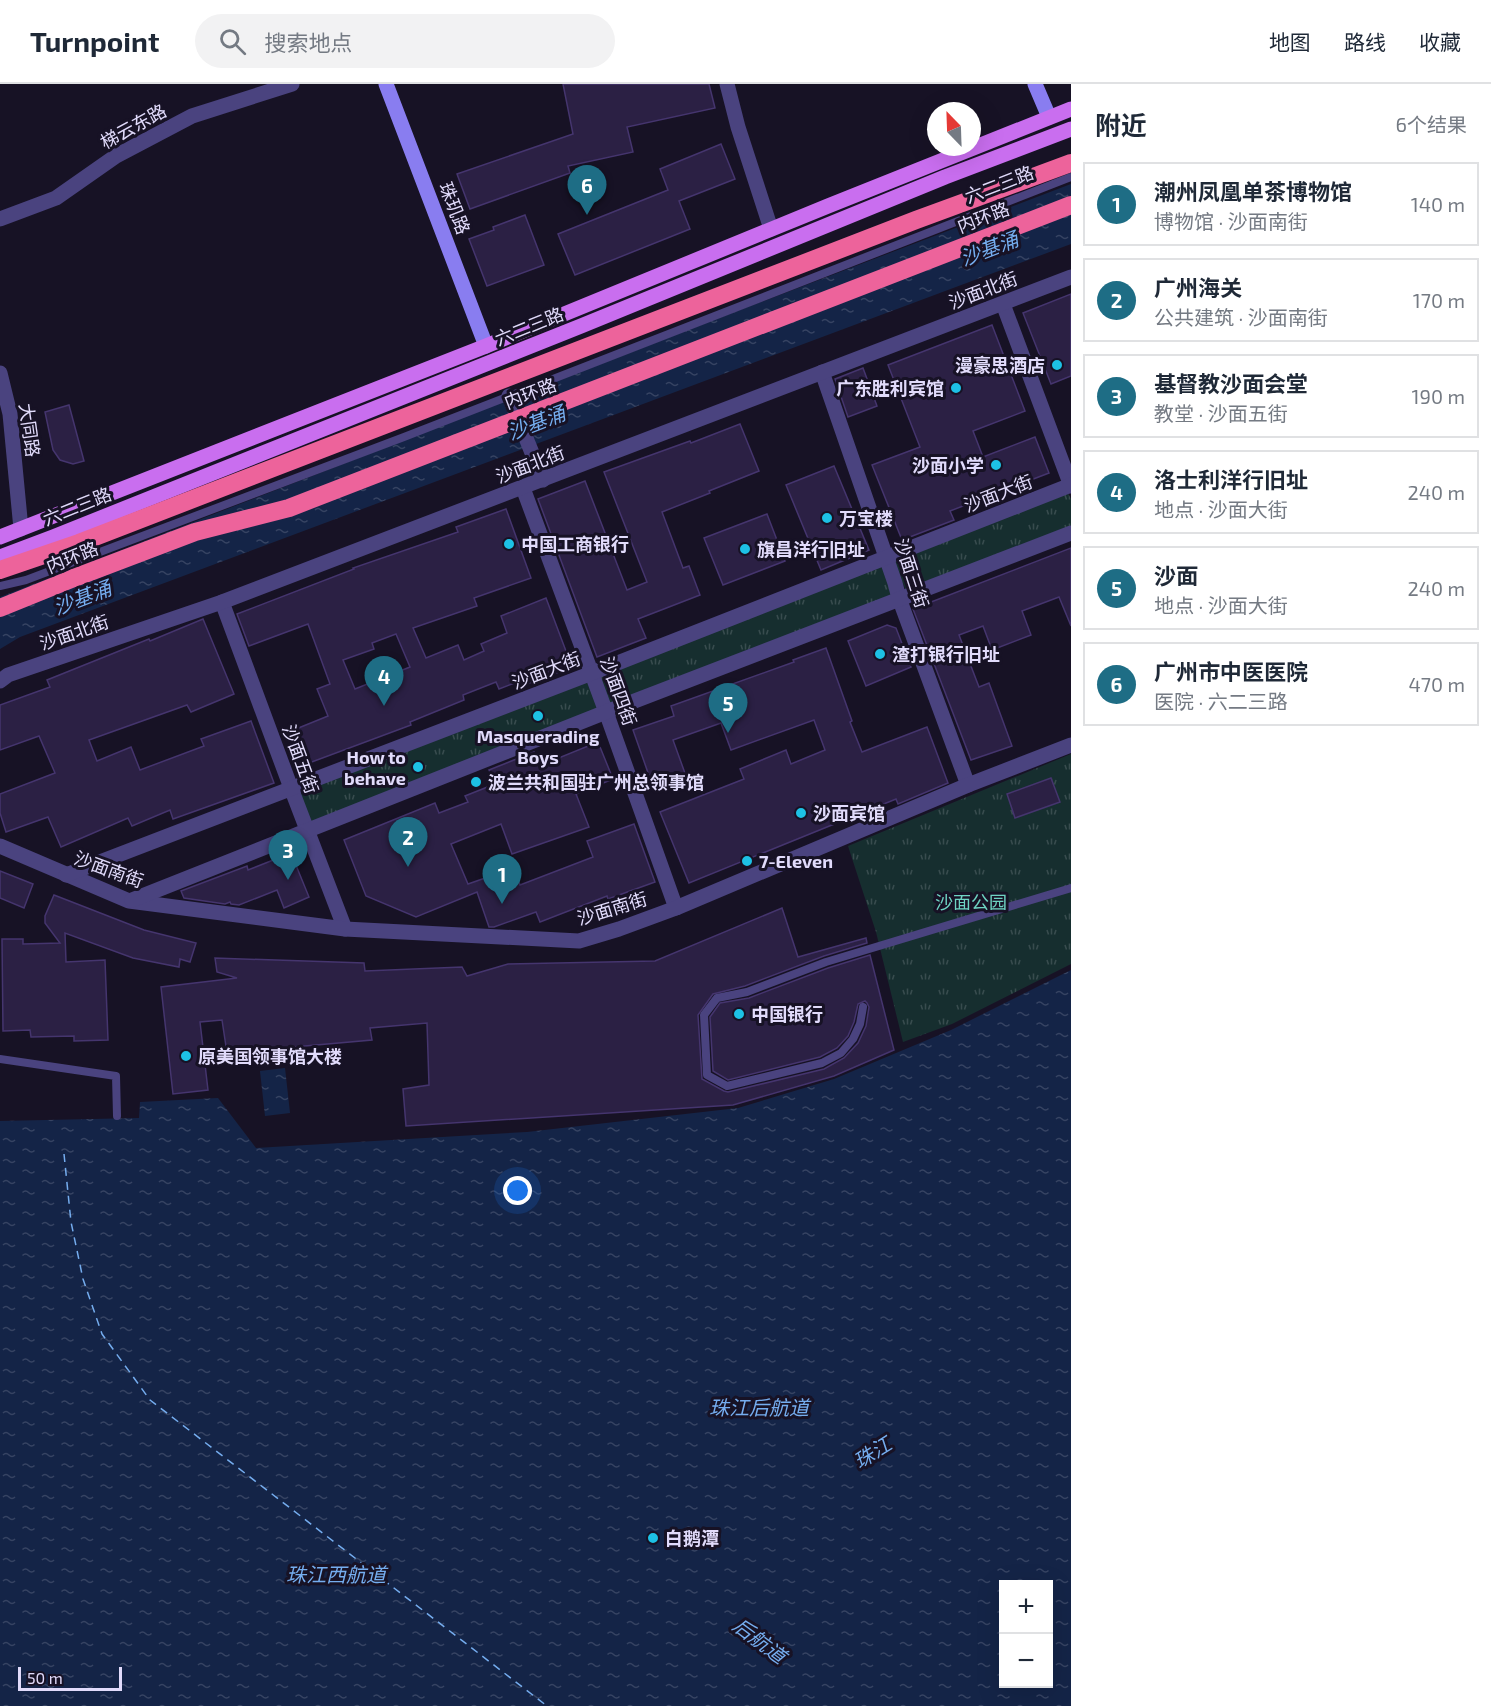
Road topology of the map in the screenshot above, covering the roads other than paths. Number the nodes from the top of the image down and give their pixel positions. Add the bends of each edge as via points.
1 (292, 84) edge
2 (386, 84) edge
3 (728, 84) edge
4 (1035, 84) edge
5 (1071, 109) edge
6 (1049, 117) junction
7 (1071, 129) edge
8 (1071, 151) edge
9 (1071, 163) edge
10 (1071, 177) edge
11 (1071, 205) edge
12 (0, 219) edge
13 (916, 220) junction
14 (771, 229) junction
15 (1071, 277) edge
16 (1003, 304) junction
17 (486, 346) junction
18 (0, 373) edge
19 (822, 373) junction
20 (510, 397) junction
21 (543, 480) junction
22 (1071, 486) edge
23 (523, 488) junction
24 (21, 529) junction
25 (1071, 533) edge
26 (0, 537) edge
27 (0, 557) edge
28 (887, 558) junction
29 (0, 570) edge
30 (0, 586) edge
31 (899, 598) junction
32 (222, 603) junction
33 (0, 608) edge
34 (592, 673) junction
35 (0, 681) edge
36 (606, 712) junction
37 (1071, 745) edge
38 (968, 786) junction
39 (291, 788) junction
40 (307, 831) junction
41 (0, 846) edge
42 (66, 875) junction
43 (1071, 888) edge
44 (129, 901) junction
45 (676, 908) junction
46 (345, 929) junction
47 (863, 1006) dead end
48 (0, 1059) edge
49 (117, 1116) dead end

1 - 12 street, 梯云东路 via 192,116 116,156 56,198
2 - 17 street, 珠玑路
3 - 14 street
4 - 6 street
5 - 6 main road, 六二三路
6 - 14 main road, 六二三路
7 - 27 main road, 六二三路
8 - 13 highway
9 - 13 highway
10 - 20 lane, 六二三路
11 - 33 highway, 内环路, bridge via 289,508 195,532
13 - 29 highway, 内环路
14 - 17 main road, 六二三路
15 - 16 street, 沙面北街
16 - 19 street, 沙面北街
16 - 22 street
17 - 24 main road, 六二三路
18 - 24 street, 大同路 via 10,414
19 - 21 street, 沙面北街
19 - 28 street, 沙面三街
20 - 21 street
20 - 30 lane, 六二三路 via 153,533
21 - 23 street, 沙面北街
22 - 28 street, 沙面大街
23 - 32 street, 沙面北街
23 - 34 street, 沙面四街
24 - 26 main road, 六二三路
25 - 31 street
28 - 31 street, 沙面三街
28 - 34 street, 沙面大街
31 - 36 street
31 - 38 street, 沙面三街
32 - 35 street, 沙面北街 via 8,675
32 - 39 street, 沙面五街
34 - 36 street, 沙面四街
34 - 39 street, 沙面大街
36 - 40 street
36 - 45 street, 沙面四街
37 - 38 street, 沙面南街
38 - 45 street, 沙面南街
39 - 40 street, 沙面五街
39 - 42 street, 沙面大街
40 - 44 street
40 - 46 street, 沙面五街
41 - 42 street, 沙面南街
42 - 44 street, 沙面南街
43 - 47 lane via 826,962 747,992 717,998 704,1015 707,1075 727,1086 822,1063 840,1053 853,1039
44 - 46 street, 沙面南街
45 - 46 street, 沙面南街 via 579,941
48 - 49 lane via 116,1076

